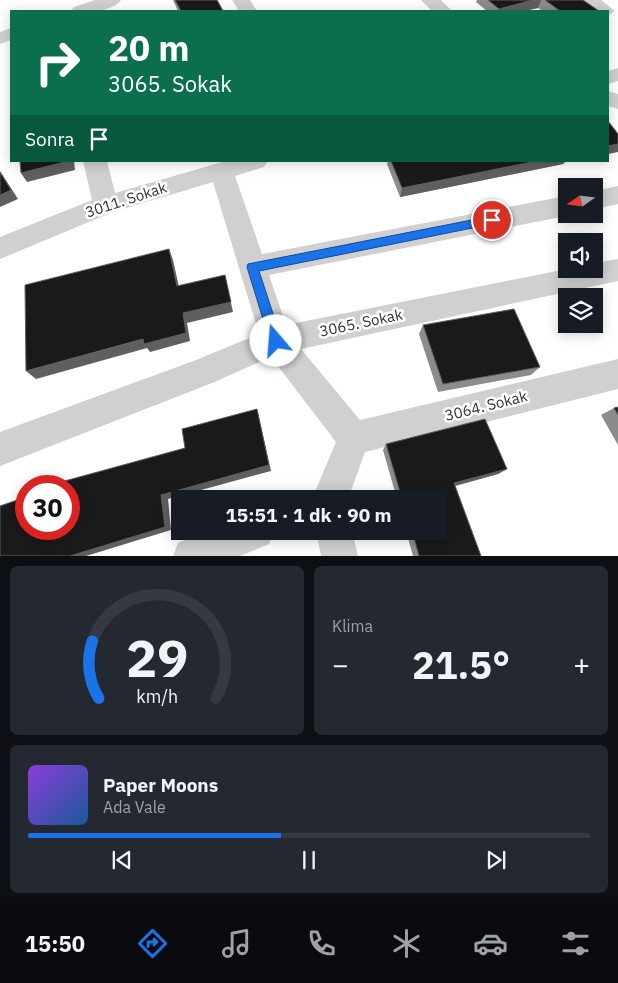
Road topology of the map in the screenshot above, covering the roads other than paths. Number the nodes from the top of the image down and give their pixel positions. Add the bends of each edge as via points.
1 (112, 0) edge
2 (430, 0) edge
3 (589, 0) edge
4 (83, 10) edge
5 (441, 10) edge
6 (604, 10) edge
7 (95, 162) edge
8 (253, 162) edge
9 (222, 171) junction
10 (618, 195) edge
11 (603, 198) edge
12 (106, 205) junction
13 (558, 208) edge
14 (0, 248) edge
15 (252, 267) junction
16 (618, 270) edge
17 (276, 341) junction
18 (618, 374) edge
19 (354, 438) junction
20 (0, 449) edge
21 (334, 490) edge
22 (233, 540) edge
23 (336, 540) edge
24 (191, 556) edge
25 (340, 556) edge

1 - 4 street
2 - 5 street
3 - 6 street
7 - 12 street
8 - 9 street, 3011. Sokak
9 - 12 street, 3011. Sokak
9 - 15 street
10 - 11 street
12 - 14 street, 3011. Sokak
13 - 15 street
15 - 17 street
16 - 17 street, 3065. Sokak
17 - 19 street
17 - 20 street, 3065. Sokak
18 - 19 street, 3064. Sokak
19 - 21 street
22 - 24 street
23 - 25 street

